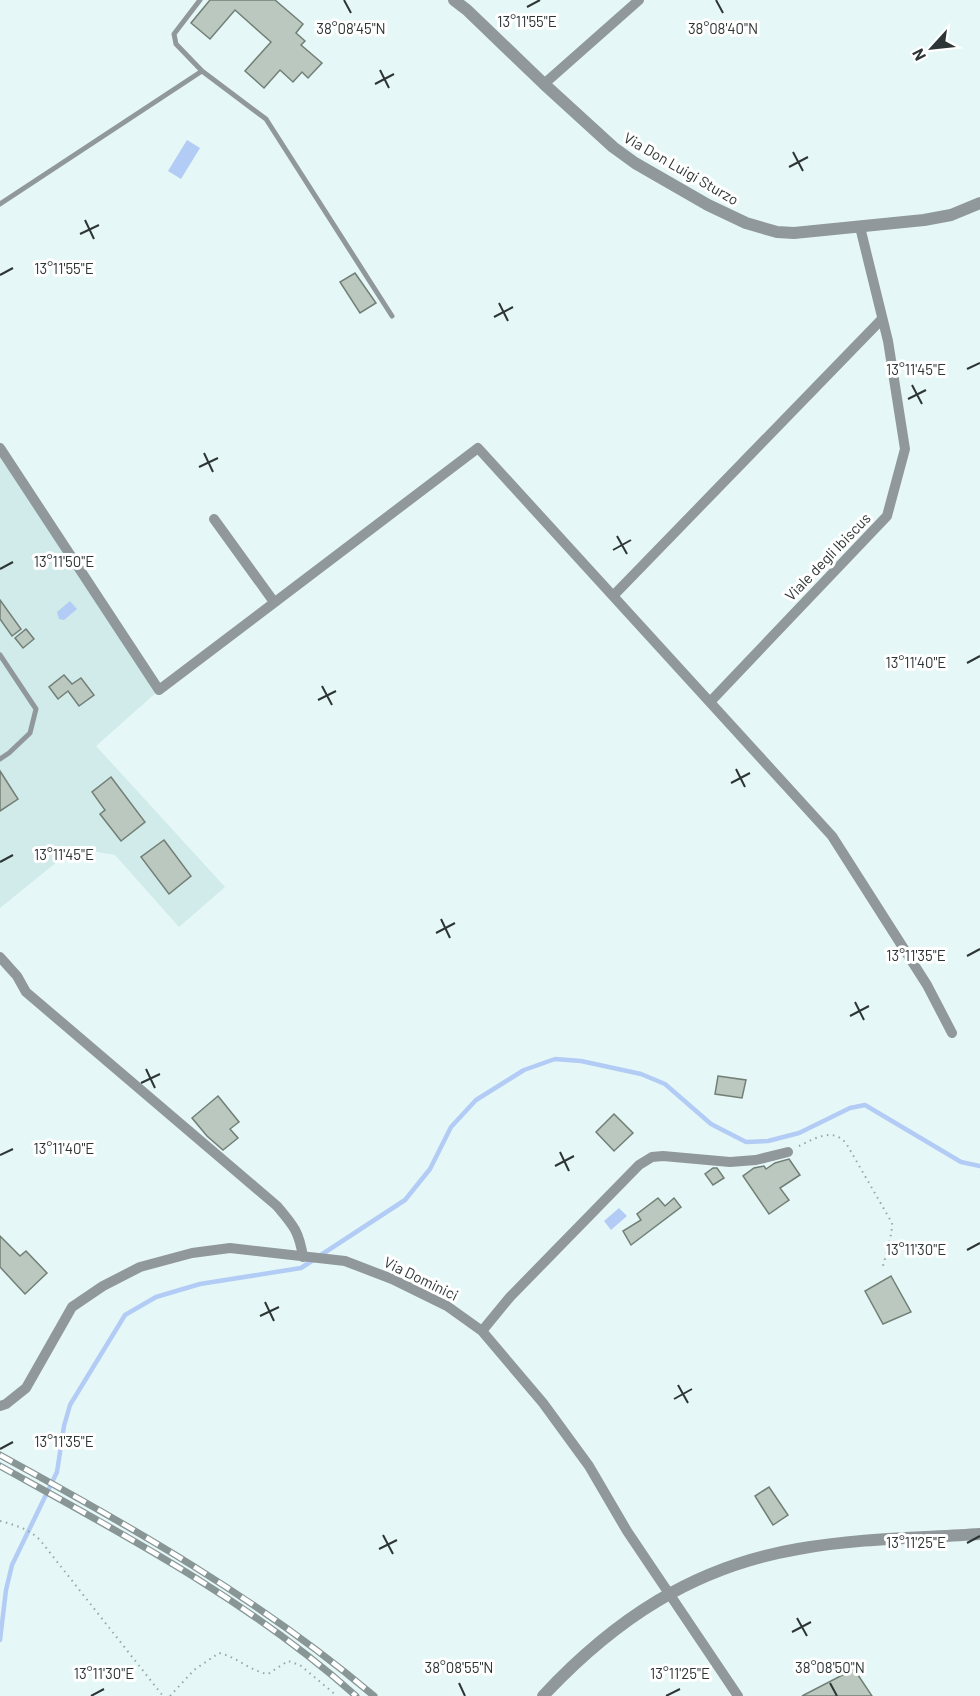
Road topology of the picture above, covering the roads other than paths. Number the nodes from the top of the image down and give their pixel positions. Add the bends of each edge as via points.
1 (200, 0) edge
2 (454, 0) edge
3 (639, 0) edge
4 (202, 71) junction
5 (544, 84) junction
6 (980, 203) edge
7 (0, 204) edge
8 (860, 227) junction
9 (392, 316) dead end
10 (882, 319) junction
11 (0, 448) edge
12 (214, 519) dead end
13 (614, 596) junction
14 (274, 602) junction
15 (0, 655) edge
16 (710, 702) junction
17 (0, 759) edge
18 (0, 957) edge
19 (951, 1032) dead end
20 (788, 1152) road end
21 (305, 1257) junction
22 (482, 1331) junction
23 (0, 1406) edge
24 (980, 1534) edge
25 (543, 1696) edge
26 (738, 1696) edge

1 - 4 lane via 174,34 176,44
2 - 5 street, Via Don Luigi Sturzo
3 - 5 street
4 - 7 lane
4 - 9 lane via 266,119
5 - 8 street, Via Don Luigi Sturzo via 635,163 746,224 794,233
6 - 8 street, Via Don Luigi Sturzo via 951,215
8 - 10 street, Viale degli Ibiscus
10 - 13 street
10 - 16 street, Viale degli Ibiscus via 904,450 887,516
11 - 14 street via 159,690
12 - 14 street
13 - 14 street via 478,448
13 - 16 street
15 - 17 lane via 36,709 30,733
16 - 19 street via 832,836 927,985
18 - 21 street via 26,992 277,1206 300,1237
20 - 22 street via 730,1162 652,1157 639,1165 510,1297
21 - 22 street, Via Dominici via 345,1262 392,1279 447,1306
21 - 23 street, Via Dominici via 230,1248 140,1267 72,1307 26,1388
22 - 26 street, Via Dominici via 543,1402 589,1466 627,1531
24 - 25 street via 800,1548 722,1570 638,1612 582,1656

